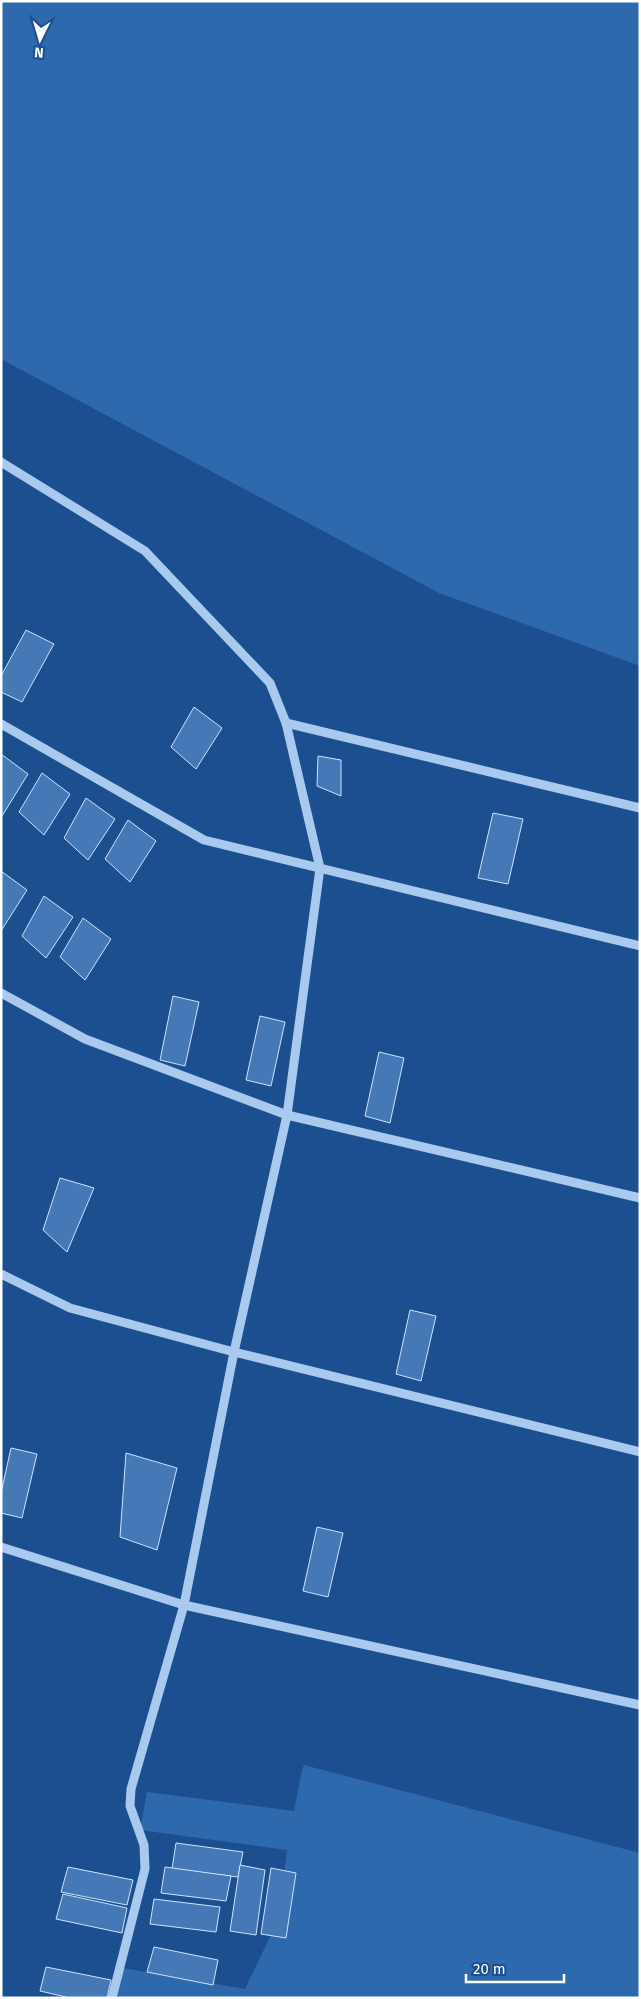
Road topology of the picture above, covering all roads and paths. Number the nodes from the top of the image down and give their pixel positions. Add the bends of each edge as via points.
1 (1, 462) edge
2 (286, 723) junction
3 (1, 724) edge
4 (640, 808) edge
5 (320, 868) junction
6 (640, 946) edge
7 (1, 993) edge
8 (287, 1115) junction
9 (640, 1198) edge
10 (1, 1274) edge
11 (234, 1352) junction
12 (640, 1452) edge
13 (1, 1547) edge
14 (184, 1605) junction
15 (640, 1705) edge
16 (112, 1998) edge

1 - 2 street via 145,550 270,683
2 - 4 street
2 - 5 street
3 - 5 street via 204,840
5 - 6 street
5 - 8 street
7 - 8 street via 85,1039
8 - 9 street
8 - 11 street
10 - 11 street via 70,1308
11 - 12 street
11 - 14 street
13 - 14 street
14 - 15 street
14 - 16 street via 131,1789 130,1806 144,1845 146,1869

